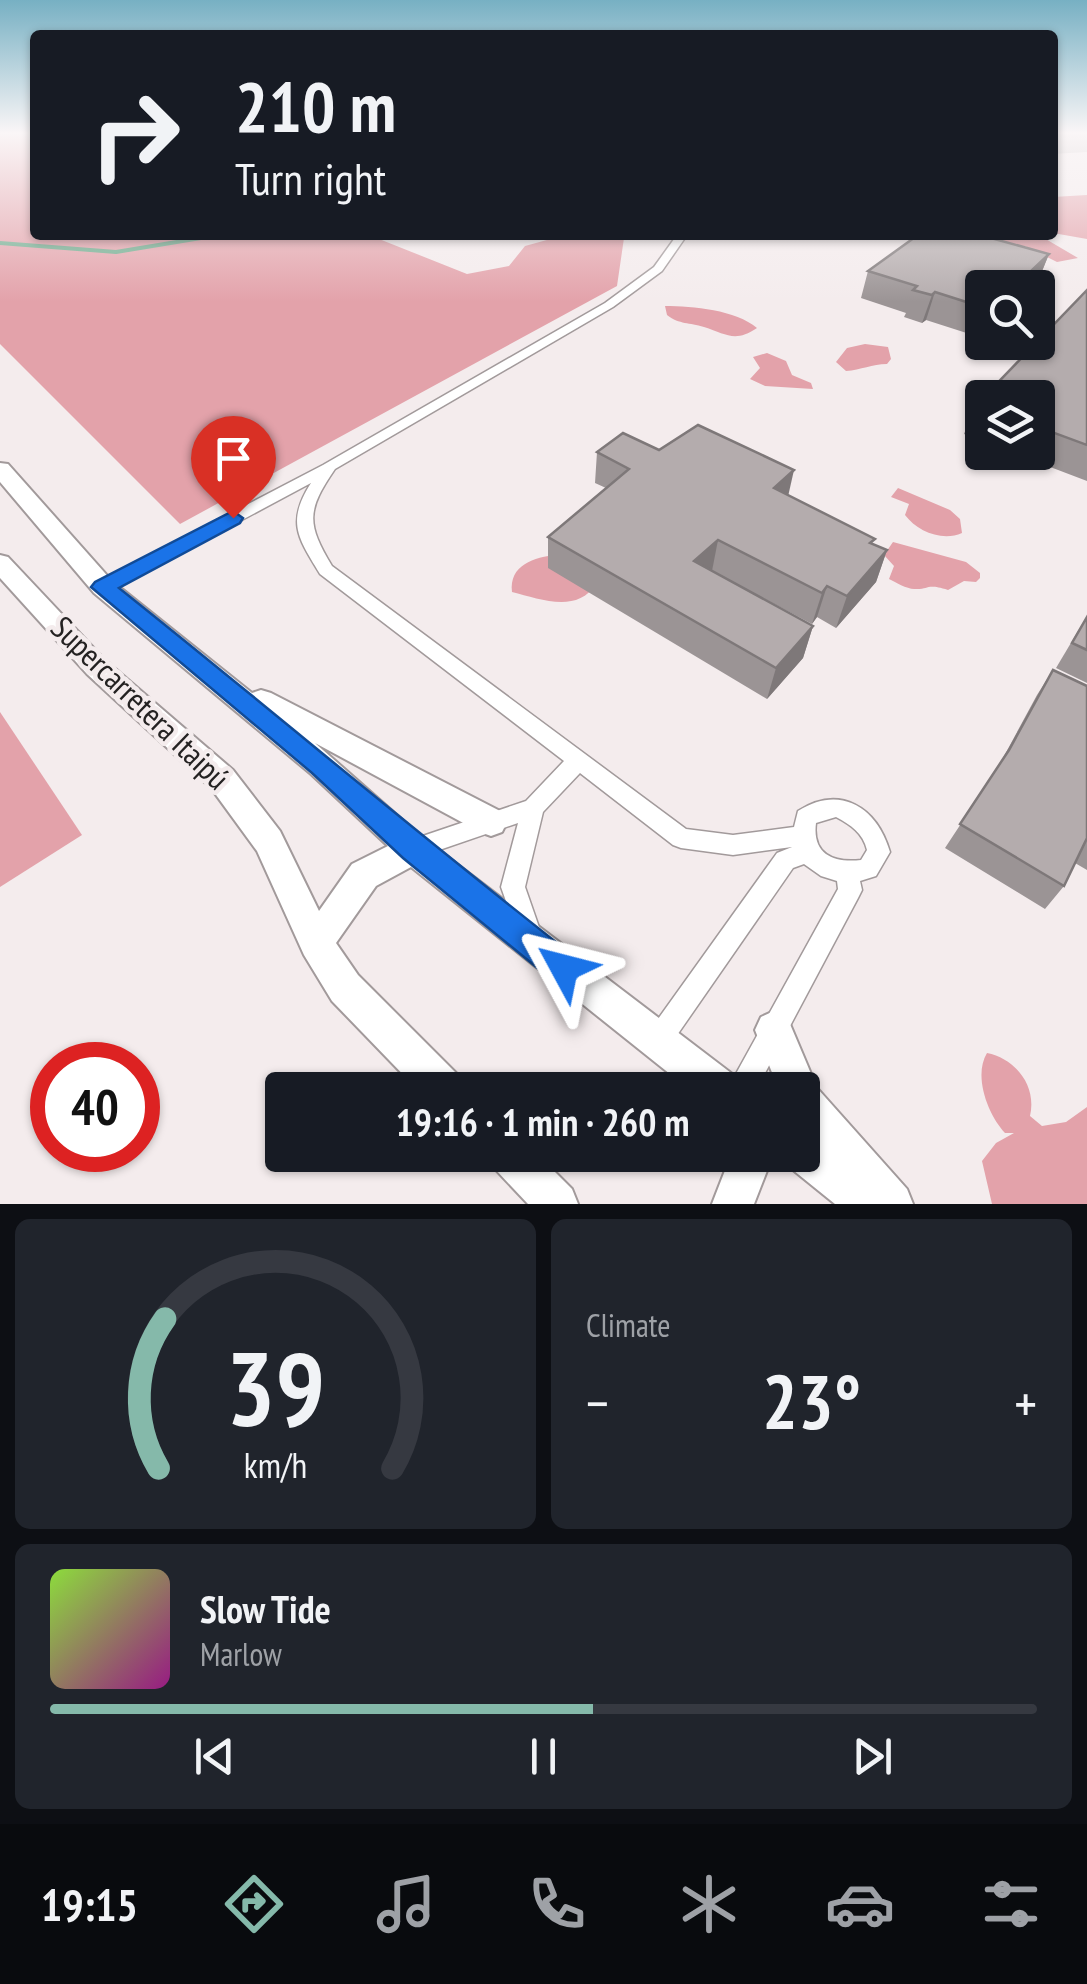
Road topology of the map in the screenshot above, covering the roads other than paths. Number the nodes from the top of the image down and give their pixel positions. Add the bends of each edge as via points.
1 (678, 240) edge
2 (330, 466) junction
3 (0, 469) edge
4 (0, 563) edge
5 (102, 587) junction
6 (177, 648) junction
7 (579, 760) junction
8 (533, 808) junction
9 (491, 822) junction
10 (805, 844) junction
11 (414, 849) junction
12 (848, 874) junction
13 (316, 942) junction
14 (532, 944) junction
15 (774, 1030) junction
16 (657, 1042) junction
17 (428, 1072) edge
18 (697, 1072) edge
19 (752, 1072) edge
20 (791, 1072) edge
21 (820, 1122) edge
22 (820, 1166) edge
23 (525, 1172) edge
24 (745, 1172) edge
25 (556, 1204) edge
26 (732, 1204) edge
27 (869, 1204) edge
28 (892, 1204) edge

1 - 2 street via 658,269 609,305
2 - 5 street
2 - 7 street via 305,500 302,531 326,570
3 - 5 street, Supercarretera Itaipú
4 - 13 street, Supercarretera Itaipú via 96,667 222,779 269,842
5 - 6 street, Supercarretera Itaipú
6 - 9 street via 271,706
6 - 11 street, Supercarretera Itaipú
7 - 8 street
7 - 10 street via 680,838
8 - 9 street
8 - 14 street via 513,887
9 - 11 street
10 - 12 street via 826,868
10 - 12 street via 806,818 818,810 837,808 860,817 879,852 868,869
10 - 16 street via 784,860
11 - 13 street via 364,874
11 - 14 street, Supercarretera Itaipú
12 - 15 street via 850,890
13 - 17 street, Supercarretera Itaipú via 346,988
14 - 16 street, Supercarretera Itaipú
15 - 19 street
15 - 20 street
16 - 18 street, Supercarretera Itaipú
21 - 28 street
22 - 27 street
23 - 25 street
24 - 26 street

